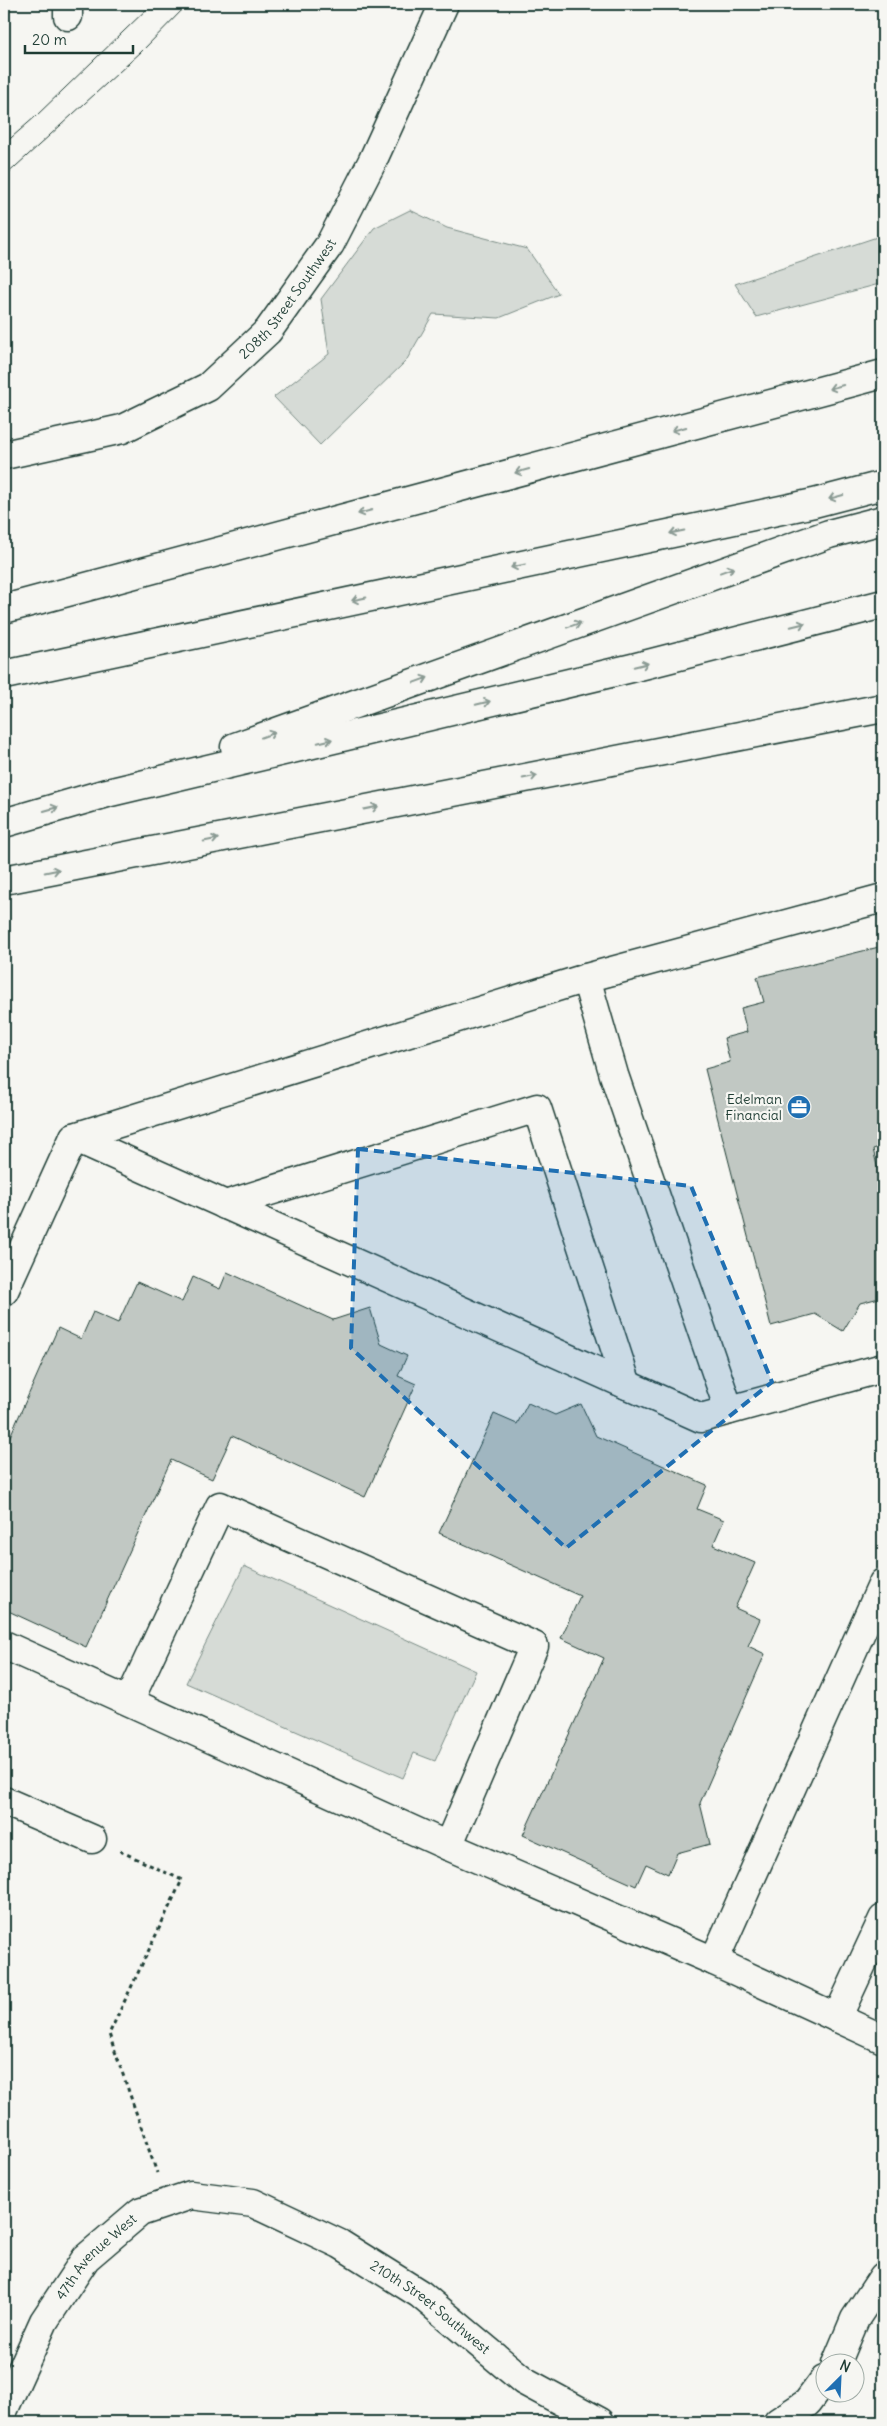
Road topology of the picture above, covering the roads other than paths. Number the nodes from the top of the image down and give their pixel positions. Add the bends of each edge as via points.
1 (444, 4) edge
2 (883, 374) edge
3 (4, 455) edge
4 (883, 485) edge
5 (883, 520) edge
6 (883, 604) edge
7 (4, 609) edge
8 (4, 675) edge
9 (883, 708) edge
10 (107, 793) junction
11 (4, 822) edge
12 (4, 880) edge
13 (883, 898) edge
14 (586, 978) junction
15 (74, 1137) junction
16 (225, 1204) junction
17 (4, 1291) edge
18 (883, 1368) edge
19 (627, 1385) junction
20 (728, 1410) junction
21 (883, 1583) edge
22 (4, 1646) edge
23 (129, 1701) junction
24 (4, 1800) edge
25 (92, 1839) road end
26 (448, 1846) junction
27 (883, 1919) edge
28 (714, 1960) junction
29 (837, 2018) junction
30 (883, 2039) edge
31 (254, 2203) joint
32 (883, 2276) edge
33 (840, 2354) edge
34 (814, 2394) edge
35 (4, 2409) edge
36 (600, 2422) edge
37 (778, 2422) edge

1 - 3 main road, 208th Street Southwest via 372,162 330,244 268,332 208,387 122,429
2 -> 7 main road
4 -> 8 main road via 814,503
10 -> 5 main road via 829,534
10 -> 6 main road
12 -> 9 main road
11 -> 10 main road
13 - 14 main road
14 - 15 main road
14 - 20 main road via 614,1076
15 - 16 main road
15 - 17 main road
16 - 19 main road
16 - 19 main road via 537,1108
18 - 20 main road
19 - 20 main road via 701,1418
21 - 28 main road
22 - 23 main road
23 - 26 main road
23 - 26 main road via 220,1506 534,1646
24 - 25 main road
26 - 28 main road
27 - 29 main road
28 - 29 main road
29 - 30 main road
31 - 35 main road, 47th Avenue West via 191,2195 140,2212 86,2258 44,2322
31 - 36 main road, 210th Street Southwest via 340,2244 420,2294 524,2380
32 - 33 main road via 855,2319
34 - 37 main road via 807,2403

